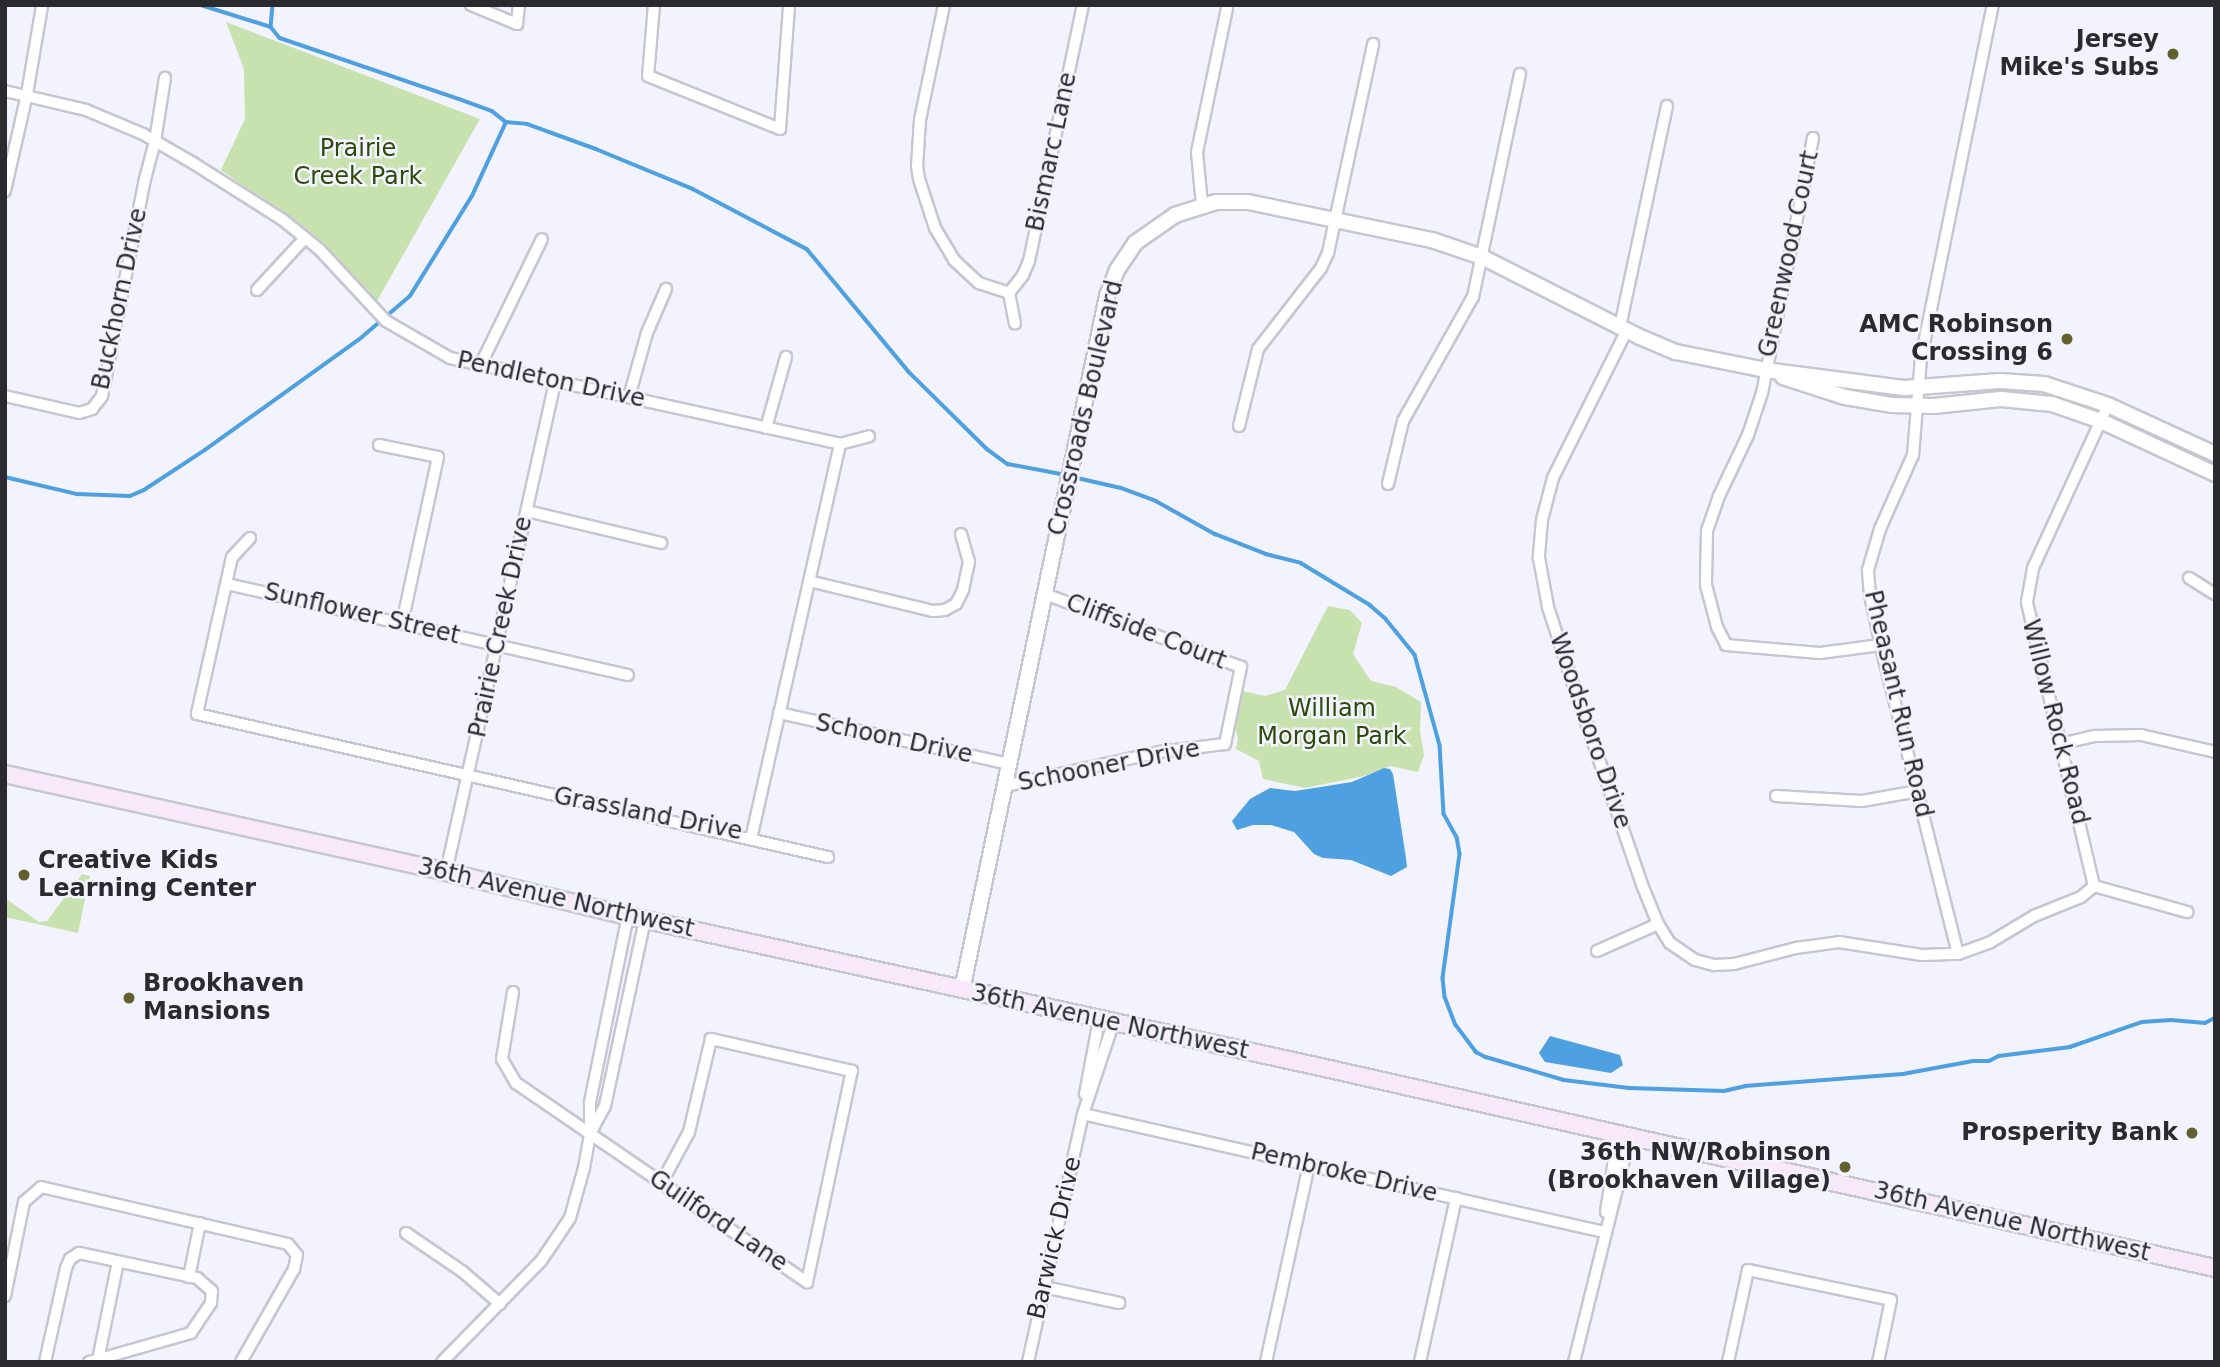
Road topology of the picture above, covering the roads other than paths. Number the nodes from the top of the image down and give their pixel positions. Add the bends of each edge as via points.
1 (471, 5) edge
2 (519, 5) edge
3 (654, 5) edge
4 (789, 5) edge
5 (944, 5) edge
6 (1083, 5) edge
7 (1993, 5) edge
8 (42, 6) edge
9 (1227, 8) dead end
10 (1373, 44) dead end
11 (1520, 74) dead end
12 (165, 78) dead end
13 (5, 91) edge
14 (27, 94) junction
15 (1667, 106) dead end
16 (1813, 138) dead end
17 (155, 141) junction
18 (5, 191) edge
19 (1202, 205) junction
20 (1337, 219) junction
21 (305, 238) junction
22 (541, 239) dead end
23 (1482, 257) junction
24 (666, 289) dead end
25 (257, 290) dead end
26 (1009, 293) junction
27 (1015, 323) dead end
28 (1623, 329) junction
29 (786, 357) dead end
30 (480, 366) junction
31 (1765, 370) junction
32 (555, 382) junction
33 (1919, 387) junction
34 (5, 396) edge
35 (629, 397) junction
36 (2108, 405) junction
37 (1918, 406) junction
38 (2101, 421) junction
39 (1240, 426) dead end
40 (766, 428) junction
41 (869, 436) dead end
42 (839, 444) junction
43 (379, 445) dead end
44 (2215, 454) edge
45 (2215, 474) edge
46 (1388, 484) dead end
47 (527, 511) junction
48 (961, 534) dead end
49 (250, 538) dead end
50 (661, 543) dead end
51 (2189, 578) dead end
52 (809, 581) junction
53 (227, 584) junction
54 (1045, 594) junction
55 (2215, 594) edge
56 (402, 623) junction
57 (497, 644) junction
58 (1880, 645) junction
59 (628, 675) dead end
60 (779, 713) junction
61 (1231, 715) joint
62 (2060, 744) junction
63 (2215, 752) edge
64 (1009, 764) junction
65 (5, 774) edge
66 (468, 777) junction
67 (1005, 786) junction
68 (1918, 791) junction
69 (1776, 796) dead end
70 (751, 839) junction
71 (828, 857) dead end
72 (446, 872) junction
73 (2094, 886) junction
74 (2186, 912) dead end
75 (636, 918) junction
76 (1658, 924) junction
77 (1597, 951) dead end
78 (1958, 954) junction
79 (962, 990) junction
80 (513, 992) dead end
81 (1106, 1022) junction
82 (1083, 1114) junction
83 (590, 1134) junction
84 (1624, 1135) junction
85 (1309, 1166) junction
86 (662, 1182) junction
87 (1456, 1198) junction
88 (200, 1223) junction
89 (1604, 1232) junction
90 (406, 1233) dead end
91 (118, 1262) junction
92 (2215, 1268) edge
93 (189, 1277) junction
94 (1044, 1287) junction
95 (5, 1296) edge
96 (1119, 1303) dead end
97 (500, 1304) junction
98 (93, 1361) edge
99 (46, 1362) edge
100 (241, 1362) edge
101 (442, 1362) edge
102 (1028, 1362) edge
103 (1266, 1362) edge
104 (1420, 1362) edge
105 (1574, 1362) edge
106 (1728, 1362) edge
107 (1878, 1362) edge

1 - 2 street via 517,24
3 - 4 street via 649,76 780,129
5 - 26 street via 920,120 919,179 928,214 954,260 979,282
6 - 26 street, Bismarc Lane via 1029,261
7 - 33 street, Pheasant Run Road via 1921,358
8 - 14 street
9 - 19 street via 1197,152
10 - 20 street
11 - 23 street
12 - 17 street, Buckhorn Drive
13 - 14 street, Pendleton Drive
14 - 17 street, Pendleton Drive via 86,110
14 - 18 street
15 - 28 street, Woodsboro Drive
16 - 31 street, Greenwood Court
17 - 21 street, Pendleton Drive
17 - 34 street, Buckhorn Drive via 100,401 79,413
19 - 20 street, Crossroads Boulevard via 1264,203
19 - 54 street, Crossroads Boulevard via 1156,225 1135,243 1117,270 1104,307
20 - 23 street, Crossroads Boulevard via 1432,240
20 - 39 street via 1321,268 1258,349
21 - 25 street
21 - 30 street, Pendleton Drive via 382,317 450,358
22 - 30 street
23 - 28 street, Crossroads Boulevard
23 - 46 street via 1469,306 1403,421
24 - 35 street via 647,333
26 - 27 street
28 - 31 street, Crossroads Boulevard via 1676,352
28 - 76 street, Woodsboro Drive via 1553,478 1542,520 1539,558 1551,617
29 - 40 street
30 - 32 street, Pendleton Drive
31 - 33 street, Crossroads Boulevard
31 - 37 street, Crossroads Boulevard via 1846,397
31 - 58 street, Greenwood Court via 1748,435 1707,531 1706,585 1717,627 1726,646 1821,653
32 - 35 street, Pendleton Drive
32 - 47 street, Prairie Creek Drive
33 - 36 street, Crossroads Boulevard via 2024,382 2065,389
33 - 37 street, Pheasant Run Road
35 - 40 street, Pendleton Drive
36 - 38 street, Willow Rock Road
36 - 44 street, Crossroads Boulevard
37 - 38 street, Crossroads Boulevard via 2027,400
37 - 58 street, Pheasant Run Road via 1913,455 1880,529 1868,570
38 - 45 street, Crossroads Boulevard
38 - 62 street, Willow Rock Road via 2033,568 2028,591 2029,622
40 - 42 street, Pendleton Drive
41 - 42 street
42 - 52 street, Grassland Drive
43 - 56 street via 438,457
47 - 50 street
47 - 57 street, Prairie Creek Drive
48 - 52 street via 968,553 963,590 956,604 945,610
49 - 53 street via 232,557
51 - 55 street
52 - 60 street, Grassland Drive
53 - 56 street, Sunflower Street
53 - 66 street, Grassland Drive via 197,714
54 - 61 street, Cliffside Court via 1241,667
54 - 64 street, Crossroads Boulevard
56 - 57 street, Sunflower Street
57 - 59 street, Sunflower Street
57 - 66 street, Prairie Creek Drive
58 - 68 street, Pheasant Run Road
60 - 64 street, Schoon Drive
60 - 70 street, Grassland Drive
61 - 67 street, Schooner Drive via 1225,744 1160,752
62 - 63 street via 2096,736 2141,735
62 - 73 street, Willow Rock Road
64 - 67 street, Crossroads Boulevard
65 - 72 main road, 36th Avenue Northwest
66 - 70 street, Grassland Drive
66 - 72 street, Prairie Creek Drive
67 - 79 street, Crossroads Boulevard
68 - 69 street via 1863,801
68 - 78 street, Pheasant Run Road
70 - 71 street
72 - 75 main road, 36th Avenue Northwest
73 - 74 street
73 - 78 street, Woodsboro Drive via 2081,897
75 - 79 main road, 36th Avenue Northwest
75 - 83 street via 590,1102
75 - 83 street via 605,1106
76 - 77 street
76 - 78 street, Woodsboro Drive via 1677,950 1714,965 1816,944 1862,944 1922,955
79 - 81 main road, 36th Avenue Northwest
80 - 83 street, Guilford Lane via 502,1047 508,1074
81 - 82 street, Barwick Drive
81 - 84 main road, 36th Avenue Northwest
82 - 85 street, Pembroke Drive
82 - 94 street, Barwick Drive
83 - 86 street, Guilford Lane
83 - 97 street via 577,1197 562,1233
84 - 89 street
84 - 92 main road, 36th Avenue Northwest
85 - 87 street, Pembroke Drive
85 - 103 street
86 - 86 street, Guilford Lane via 807,1282 852,1071 711,1039 689,1132
87 - 89 street, Pembroke Drive
87 - 104 street
88 - 93 street
88 - 95 street via 41,1187 24,1202
88 - 100 street via 288,1244 296,1255 294,1269
89 - 105 street
90 - 97 street
91 - 93 street
91 - 98 street
91 - 99 street via 79,1253 70,1259
93 - 98 street via 212,1291 211,1303 191,1334
94 - 96 street
94 - 102 street, Barwick Drive
97 - 101 street
106 - 107 street via 1748,1270 1891,1300

